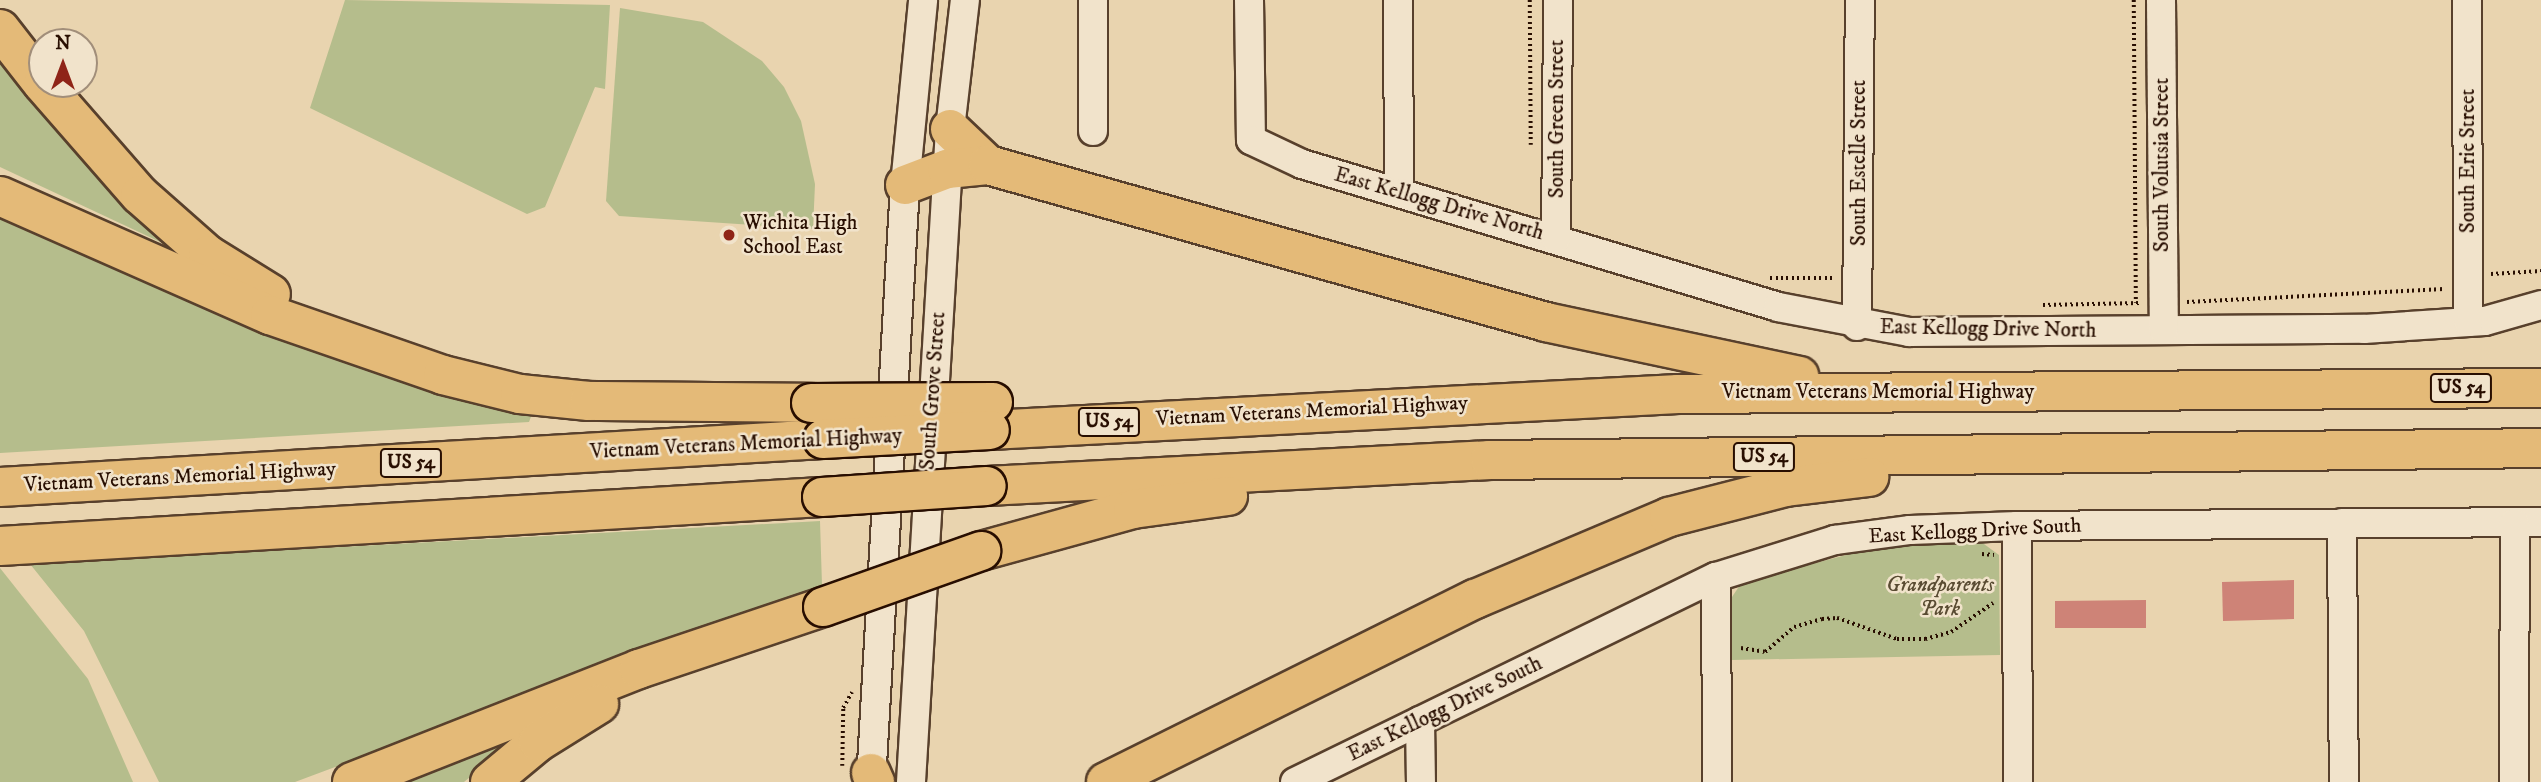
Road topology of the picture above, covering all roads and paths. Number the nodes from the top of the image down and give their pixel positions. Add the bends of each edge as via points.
1 (923, 0) edge
2 (965, 0) edge
3 (1093, 0) edge
4 (1249, 0) edge
5 (1398, 0) edge
6 (1530, 0) edge
7 (1558, 0) edge
8 (1860, 0) edge
9 (2134, 0) edge
10 (2161, 0) edge
11 (2467, 0) edge
12 (0, 29) edge
13 (28, 65) edge
14 (55, 98) edge
15 (950, 129) junction
16 (1093, 131) dead end
17 (1531, 148) dead end
18 (988, 165) junction
19 (947, 169) junction
20 (905, 186) junction
21 (1399, 192) junction
22 (0, 196) edge
23 (1556, 238) junction
24 (2136, 303) dead end
25 (2541, 305) edge
26 (2468, 322) junction
27 (1857, 326) junction
28 (2164, 330) junction
29 (341, 338) junction
30 (2541, 370) edge
31 (2382, 388) junction
32 (2541, 388) edge
33 (1958, 392) junction
34 (992, 416) junction
35 (2541, 448) edge
36 (2038, 454) junction
37 (1490, 460) junction
38 (0, 487) edge
39 (2342, 523) junction
40 (2528, 523) edge
41 (2017, 526) junction
42 (0, 546) edge
43 (1982, 554) dead end
44 (1995, 568) dead end
45 (1716, 577) junction
46 (1993, 593) dead end
47 (711, 647) junction
48 (1741, 648) dead end
49 (1420, 721) junction
50 (872, 779) edge
51 (352, 782) edge
52 (490, 782) edge
53 (911, 782) edge
54 (1106, 782) edge
55 (1295, 782) edge
56 (1421, 782) edge
57 (1717, 782) edge
58 (2018, 782) edge
59 (2344, 782) edge
60 (2514, 782) edge

1 - 20 street, South Grove Street
2 - 15 street, South Grove Street
3 - 16 street
4 - 21 street, East Kellogg Drive North via 1251,140 1302,164
5 - 21 street
6 - 17 path
7 - 23 street, South Green Street
8 - 27 street, South Estelle Street
9 - 24 path
10 - 28 street, South Volutsia Street
11 - 26 street, South Erie Street
12 - 13 highway
14 - 29 highway via 140,195 208,255
15 - 18 highway
15 - 19 street, South Grove Street
18 - 19 highway
18 - 33 highway via 1546,322 1785,374
19 - 20 highway
19 - 53 street, South Grove Street
20 - 50 street, South Grove Street
21 - 23 street, East Kellogg Drive North
22 - 29 highway via 270,315
23 - 27 street, East Kellogg Drive North via 1684,280
25 - 26 street, East Kellogg Drive North
26 - 28 street, East Kellogg Drive North
27 - 28 street, East Kellogg Drive North via 1909,332
29 - 34 highway, bridge via 443,375 520,394 589,401 811,403
30 - 31 highway
31 - 32 highway, Vietnam Veterans Memorial Highway / US 54
31 - 33 highway, Vietnam Veterans Memorial Highway / US 54
33 - 34 highway, Vietnam Veterans Memorial Highway / US 54 via 1678,394 1228,415
34 - 38 highway, Vietnam Veterans Memorial Highway / US 54, bridge via 823,439
35 - 36 highway, US 54
36 - 37 highway, US 54
36 - 54 highway via 1786,487 1669,517 1475,599
37 - 42 highway, US 54, bridge
37 - 47 highway, bridge via 1133,509 981,551
39 - 40 street, East Kellogg Drive South
39 - 41 street, East Kellogg Drive South
39 - 59 street
40 - 60 street
41 - 45 street, East Kellogg Drive South via 1874,533 1790,552
41 - 58 street
43 - 44 path via 1995,555
45 - 49 street, East Kellogg Drive South
45 - 57 street
46 - 48 path via 1992,606 1975,619 1925,639 1897,639 1837,618 1794,627 1765,652
47 - 51 highway via 639,669
47 - 52 highway via 592,708
49 - 55 street, East Kellogg Drive South
49 - 56 street

